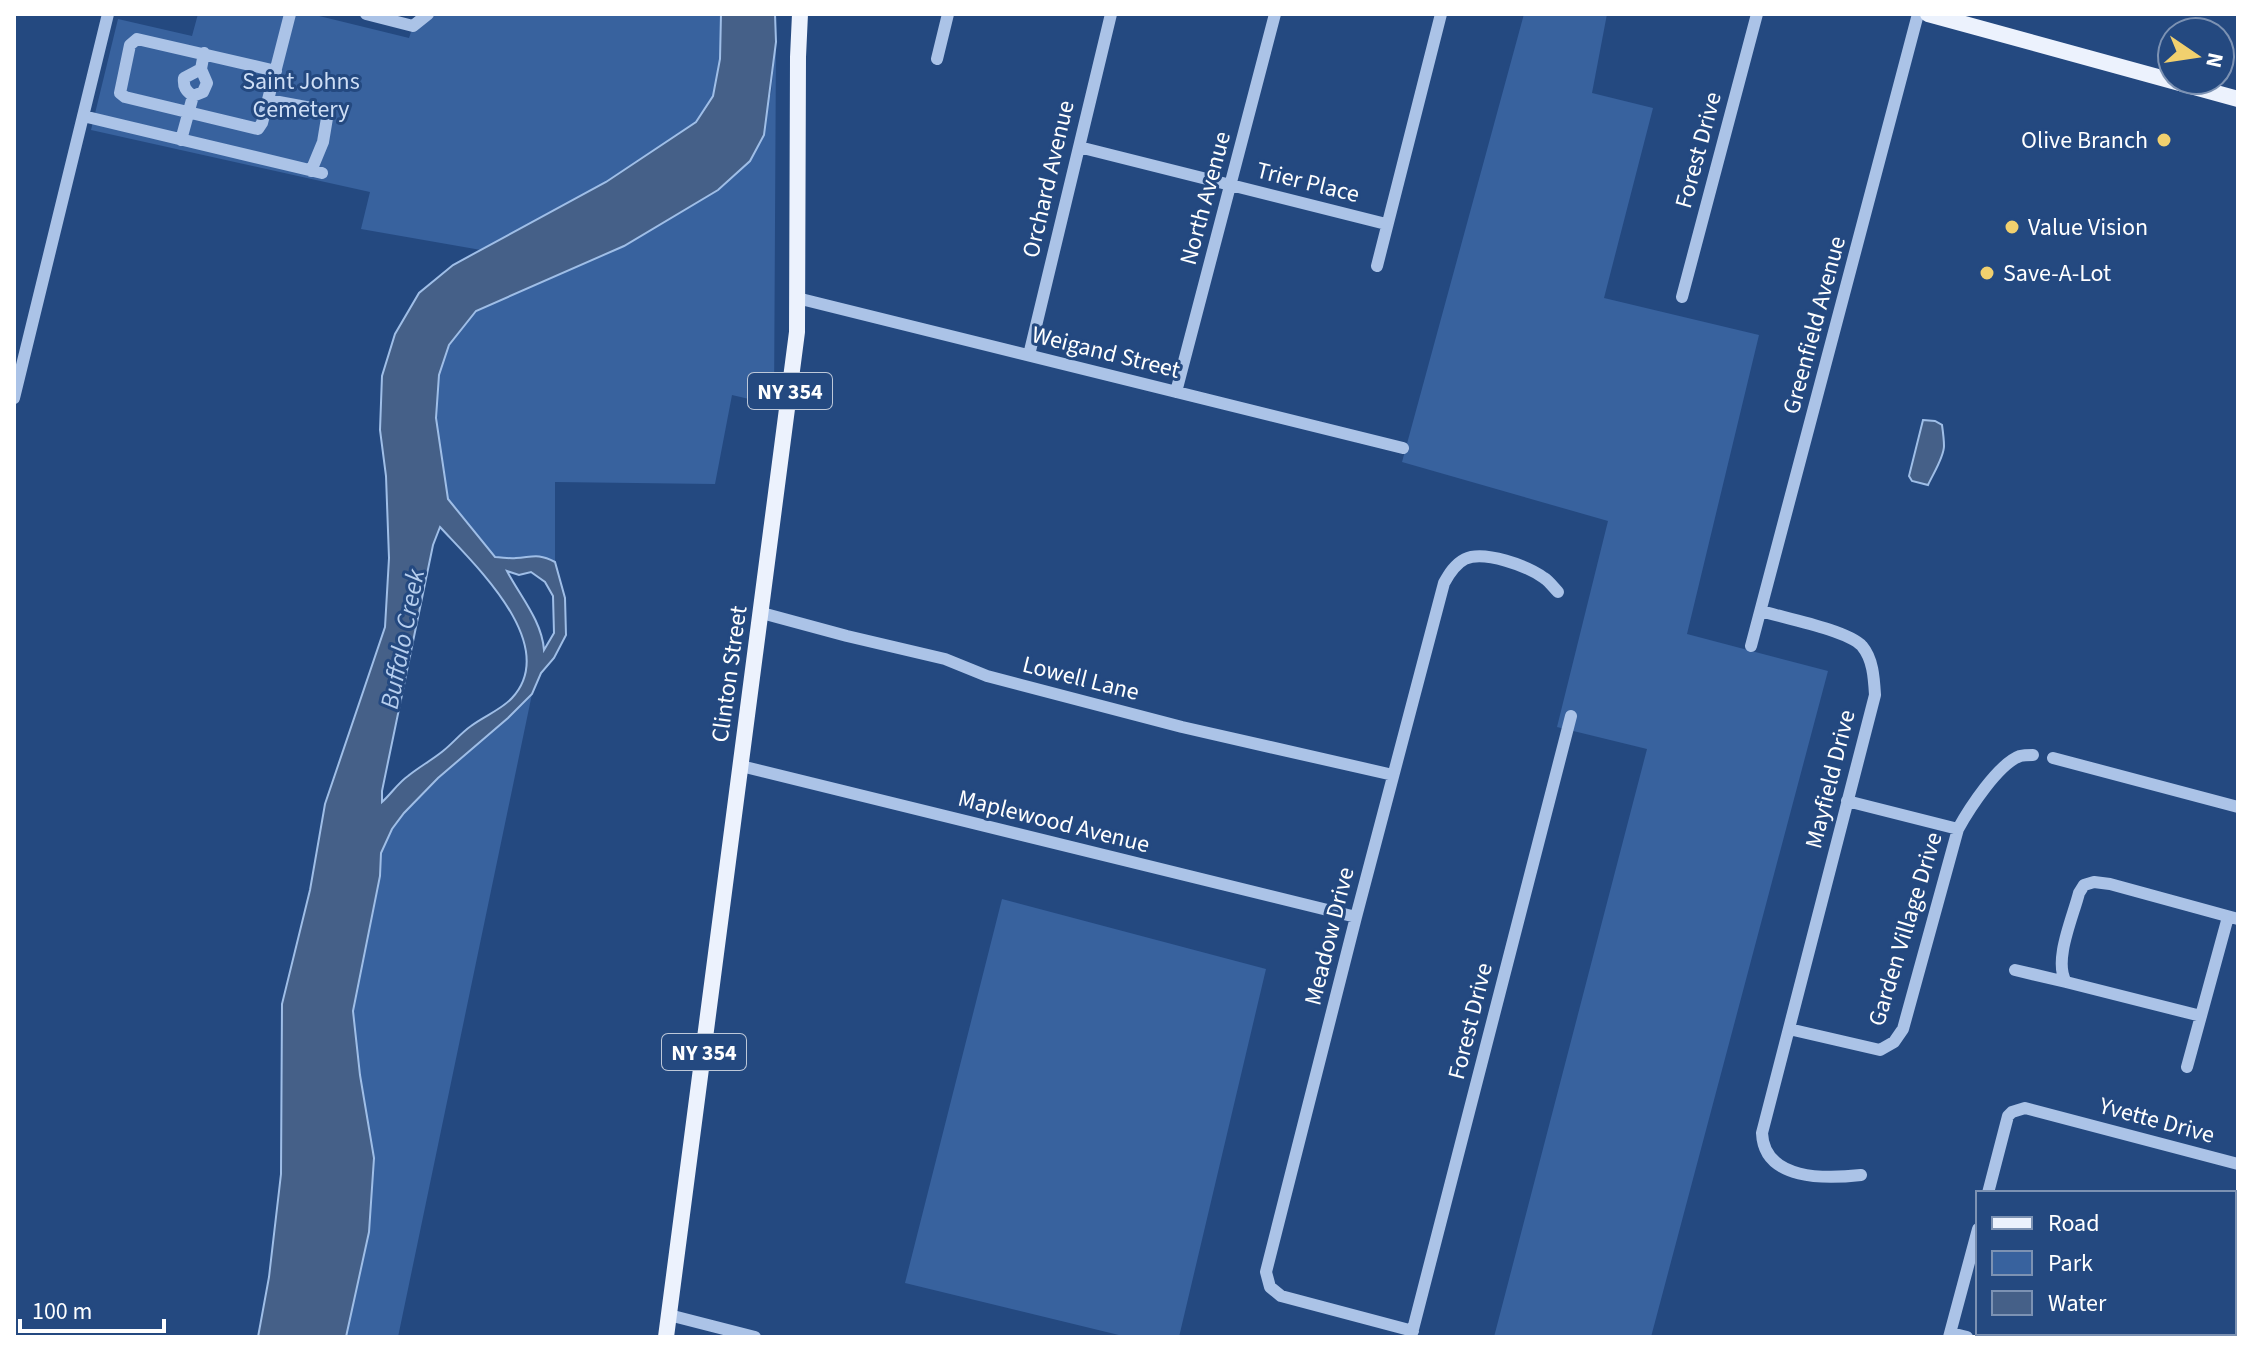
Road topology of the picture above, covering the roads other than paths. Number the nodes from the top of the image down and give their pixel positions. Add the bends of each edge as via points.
1 (108, 14) edge
2 (290, 14) edge
3 (366, 14) edge
4 (428, 14) edge
5 (800, 14) edge
6 (948, 14) edge
7 (1111, 14) edge
8 (1275, 14) edge
9 (1441, 14) edge
10 (1757, 14) edge
11 (1918, 14) edge
12 (1928, 14) edge
13 (204, 53) junction
14 (937, 59) dead end
15 (201, 69) junction
16 (276, 71) junction
17 (193, 96) junction
18 (2237, 96) edge
19 (268, 100) junction
20 (189, 113) junction
21 (83, 116) junction
22 (181, 140) junction
23 (1079, 147) junction
24 (1231, 186) junction
25 (1386, 224) junction
26 (1377, 266) dead end
27 (1682, 297) dead end
28 (797, 298) junction
29 (1029, 355) junction
30 (1176, 392) junction
31 (14, 398) edge
32 (1403, 448) dead end
33 (1558, 592) dead end
34 (1761, 611) junction
35 (762, 613) junction
36 (1751, 646) dead end
37 (1571, 716) dead end
38 (2033, 755) dead end
39 (2053, 758) dead end
40 (741, 766) junction
41 (1393, 775) junction
42 (1847, 801) junction
43 (2238, 807) edge
44 (1958, 829) junction
45 (1356, 917) junction
46 (2233, 918) edge
47 (2015, 970) dead end
48 (2066, 982) junction
49 (2201, 1016) junction
50 (1789, 1029) junction
51 (2187, 1067) dead end
52 (2238, 1164) edge
53 (1861, 1175) dead end
54 (1989, 1191) edge
55 (1976, 1237) edge
56 (669, 1315) junction
57 (1412, 1334) edge
58 (1950, 1335) edge
59 (666, 1337) edge
60 (755, 1337) edge
61 (1967, 1337) edge

1 - 21 street
2 - 16 street
3 - 4 street via 413,26
5 - 28 main road, Clinton Street / NY 354
6 - 14 street
7 - 23 street, Orchard Avenue
8 - 24 street, North Avenue
9 - 25 street
10 - 27 street, Forest Drive
11 - 34 street, Greenfield Avenue
12 - 18 main road
13 - 15 street
13 - 16 street
13 - 20 street via 142,38 130,45 120,93
15 - 17 street via 207,83
15 - 17 street via 184,78
16 - 19 street
17 - 20 street
19 - 20 street via 258,129
19 - 22 street via 322,110 327,118 316,172
20 - 22 street
21 - 22 street
21 - 31 street
23 - 24 street, Trier Place
23 - 29 street, Orchard Avenue
24 - 25 street, Trier Place
24 - 30 street, North Avenue
25 - 26 street
28 - 29 street, Weigand Street
28 - 35 main road, Clinton Street / NY 354
29 - 30 street, Weigand Street
30 - 32 street, Weigand Street
33 - 41 street, Meadow Drive via 1517,563 1466,558 1452,569
34 - 36 street, Greenfield Avenue
34 - 42 street, Mayfield Drive via 1848,637 1868,656 1875,695
35 - 40 main road, Clinton Street / NY 354
35 - 41 street, Lowell Lane via 1182,727
37 - 57 street, Forest Drive
38 - 44 street, Garden Village Drive via 2011,762 1989,782
39 - 43 street
40 - 45 street, Maplewood Avenue
40 - 56 main road, Clinton Street / NY 354
41 - 45 street, Meadow Drive
42 - 44 street
42 - 50 street, Mayfield Drive
44 - 50 street, Garden Village Drive via 1898,1038 1880,1050
45 - 57 street, Meadow Drive via 1266,1272 1270,1287 1281,1296
46 - 48 street via 2110,884 2084,885 2060,961
46 - 49 street
47 - 48 street
48 - 49 street
49 - 51 street
50 - 53 street, Mayfield Drive via 1762,1133 1765,1152 1795,1172 1832,1179
52 - 54 street, Yvette Drive via 2025,1108 2008,1116
55 - 58 street
56 - 59 main road, Clinton Street / NY 354
56 - 60 street
58 - 61 street

